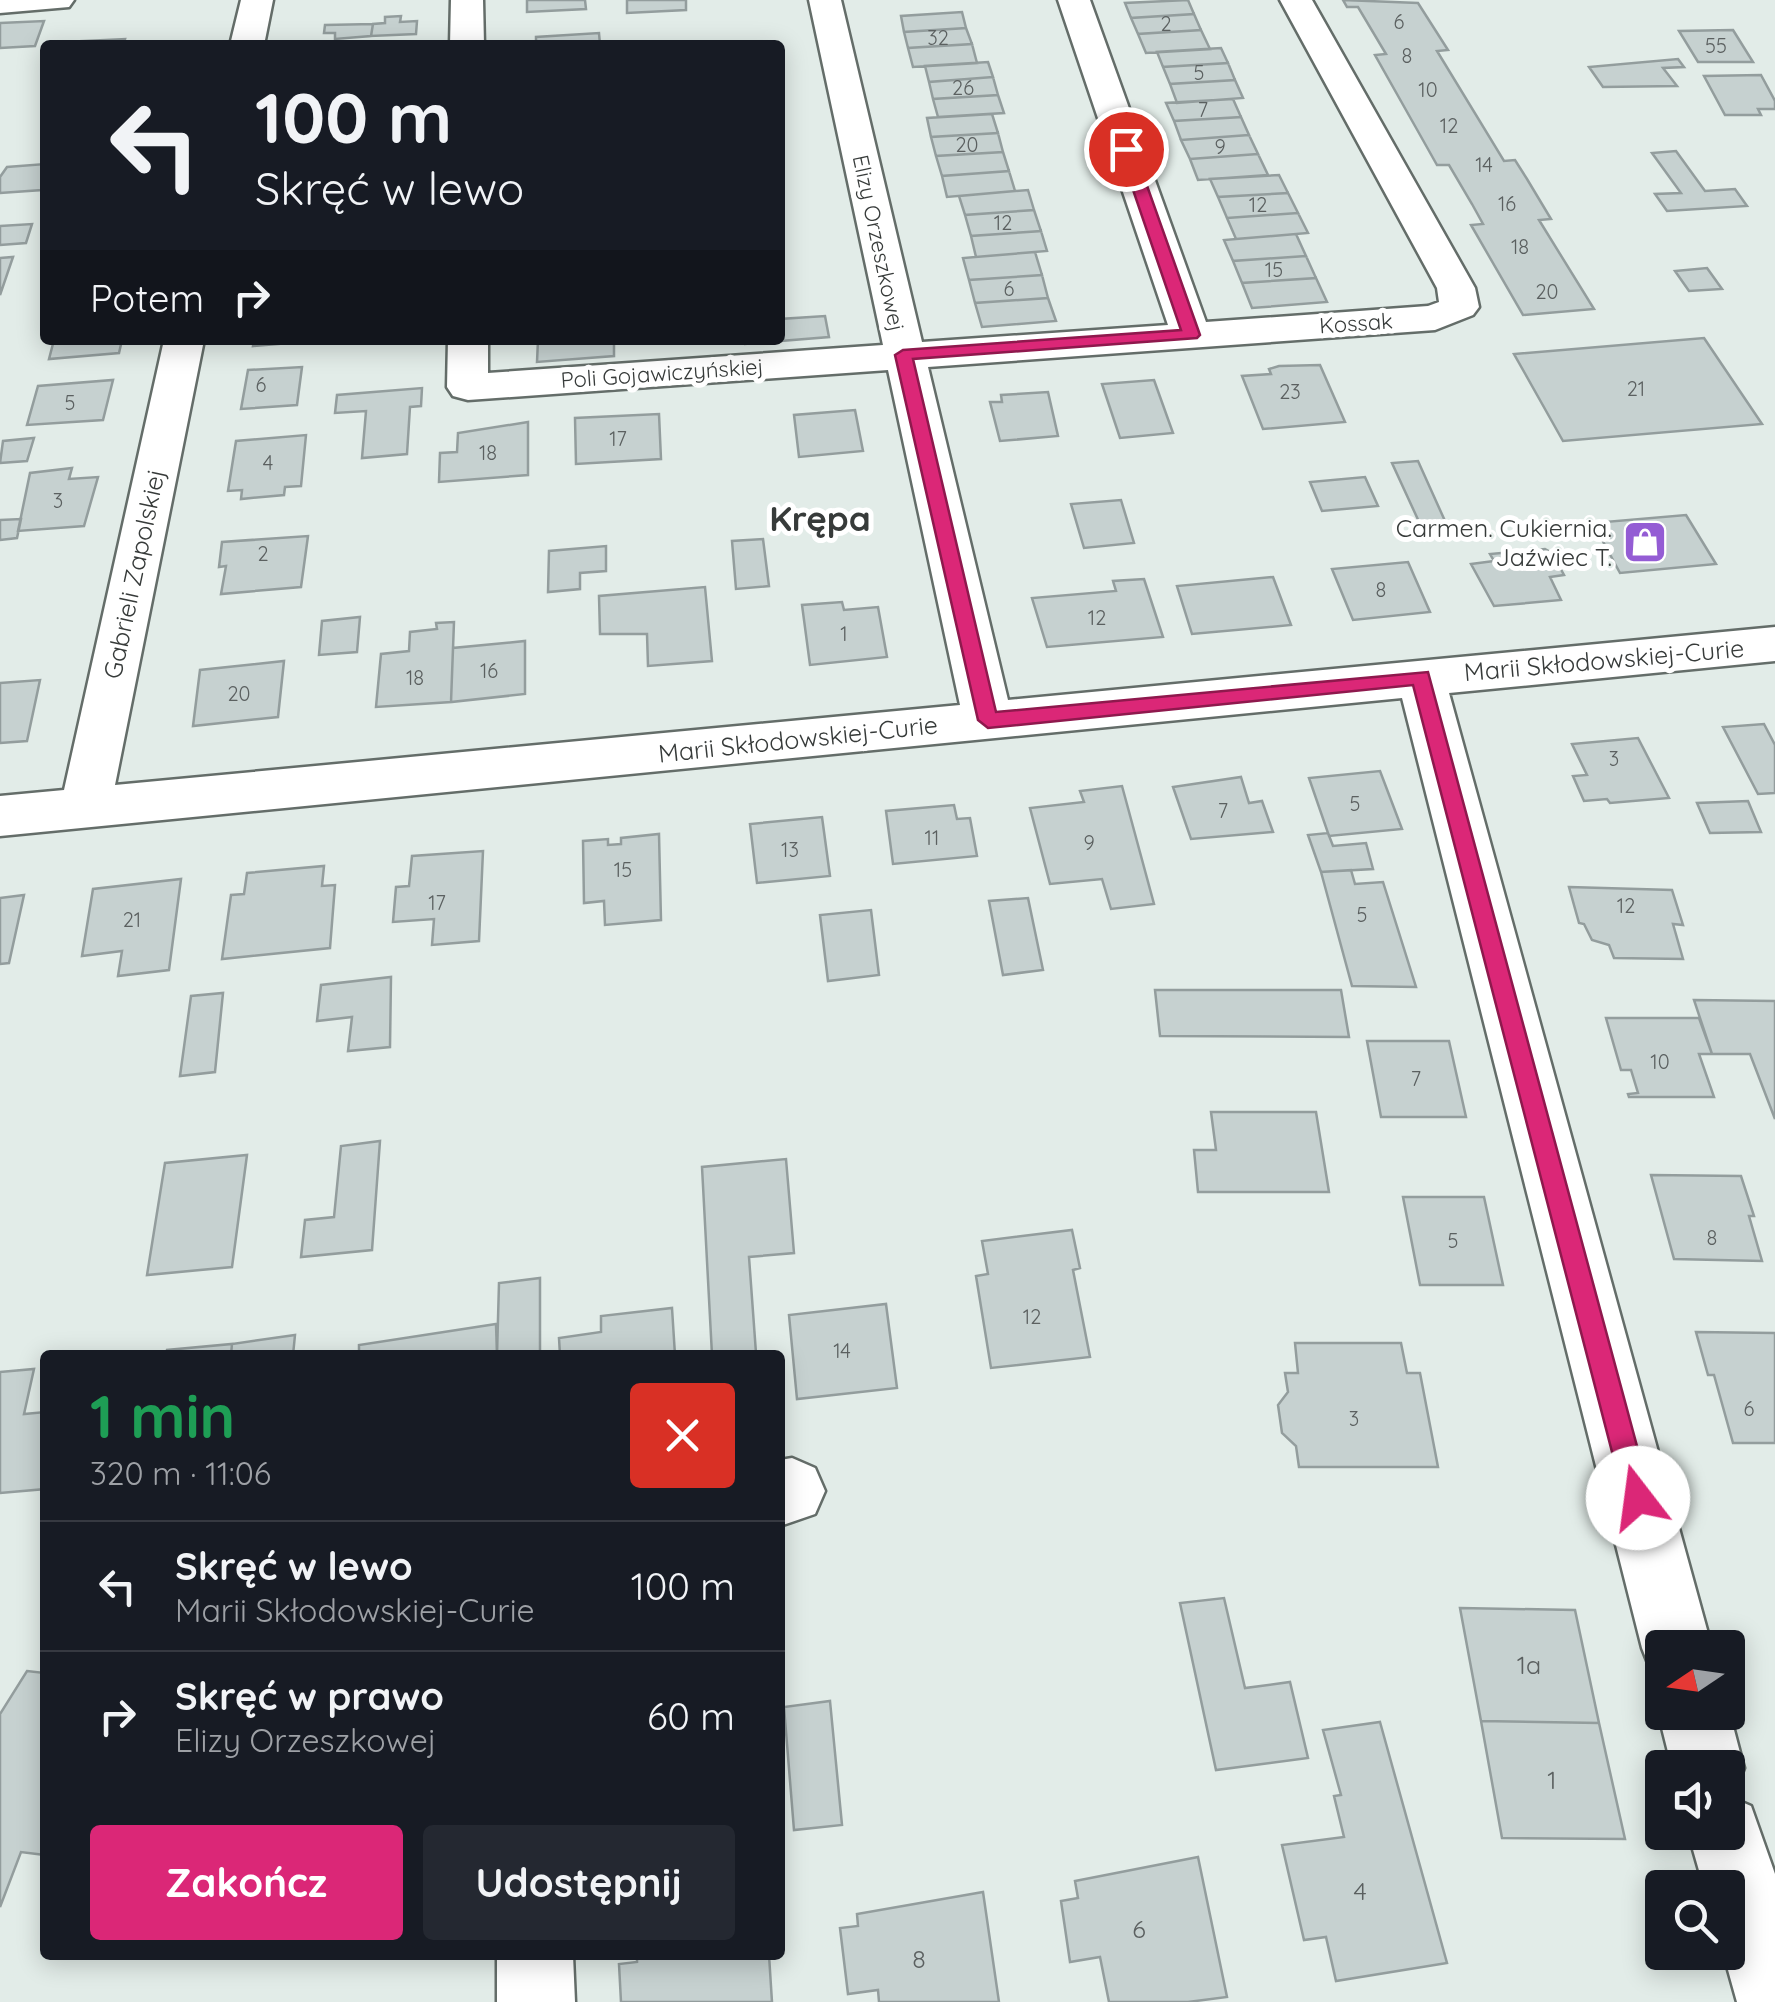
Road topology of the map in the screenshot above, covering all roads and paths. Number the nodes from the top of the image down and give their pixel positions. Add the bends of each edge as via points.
1 (58, 0) edge
2 (257, 0) edge
3 (466, 0) edge
4 (825, 0) edge
5 (1074, 0) edge
6 (1296, 0) edge
7 (0, 3) edge
8 (248, 40) edge
9 (467, 40) edge
10 (1191, 335) junction
11 (183, 345) edge
12 (468, 345) edge
13 (903, 355) junction
14 (1775, 644) edge
15 (1421, 677) junction
16 (988, 720) junction
17 (84, 808) junction
18 (0, 816) edge
19 (1672, 1630) edge
20 (1730, 1850) edge
21 (535, 1960) edge
22 (1775, 2000) edge
23 (536, 2002) edge

1 - 7 street
2 - 8 street
3 - 9 street
4 - 13 street, Elizy Orzeszkowej
5 - 10 street
6 - 10 street, Kossak via 1456,288 1458,307 1435,318
10 - 13 street, Kossak
11 - 17 street, Gabrieli Zapolskiej
12 - 13 street, Poli Gojawiczyńskiej via 468,387
13 - 16 street, Elizy Orzeszkowej
14 - 15 street, Marii Skłodowskiej-Curie
15 - 16 street, Marii Skłodowskiej-Curie
15 - 19 street
16 - 17 street, Marii Skłodowskiej-Curie
17 - 18 street, Marii Skłodowskiej-Curie
20 - 22 street
21 - 23 street

